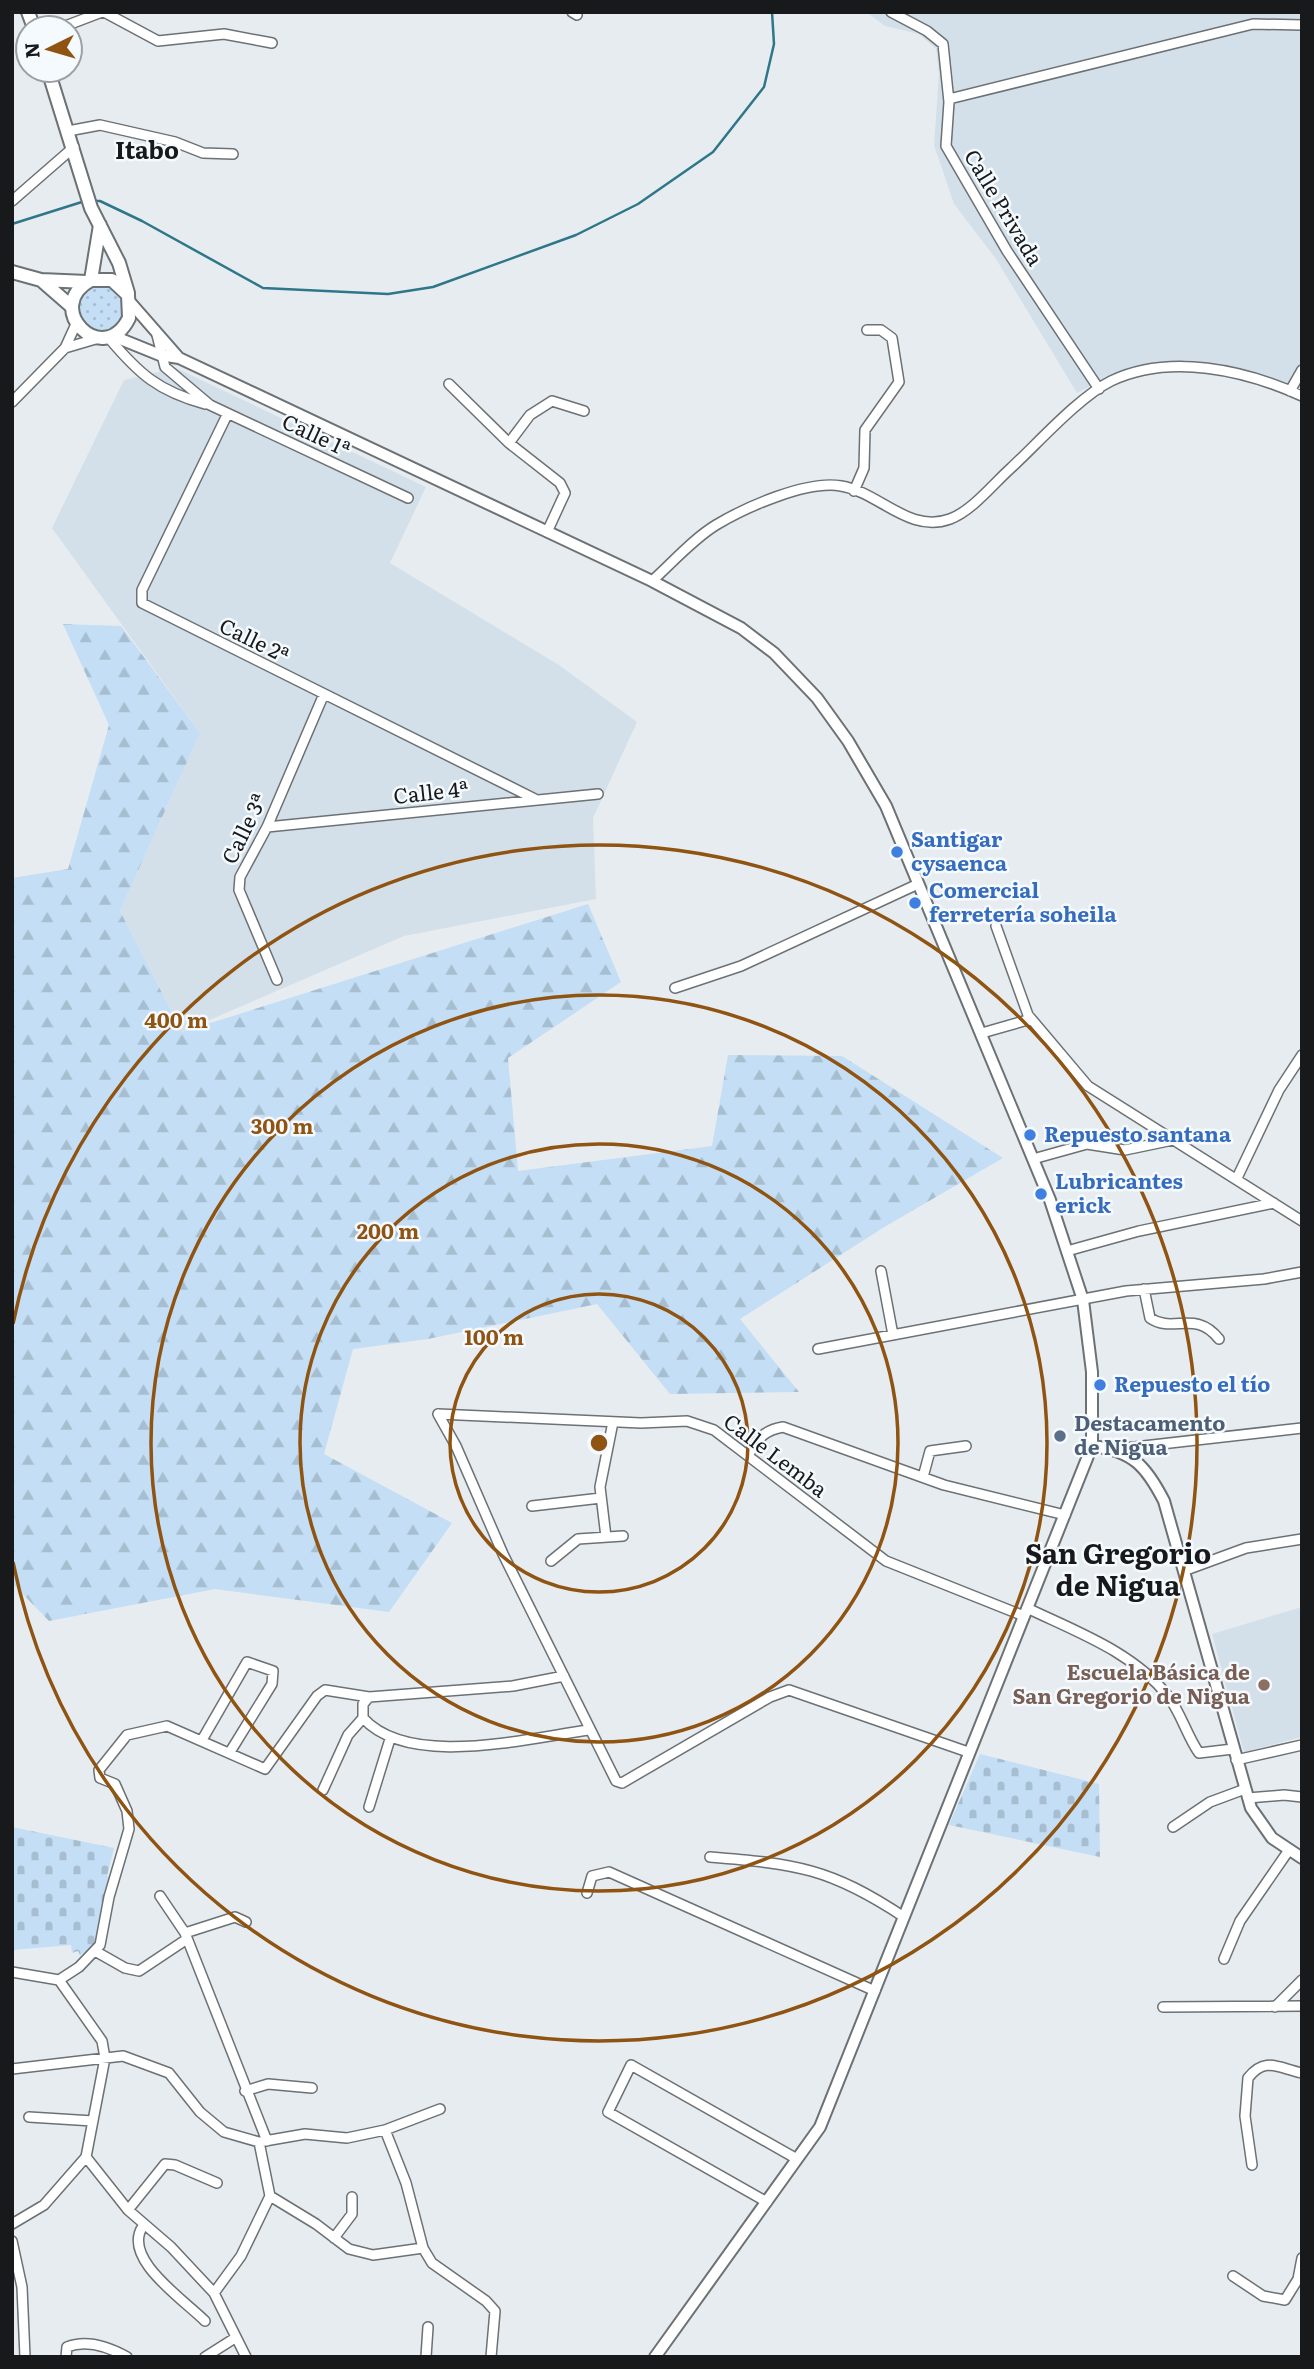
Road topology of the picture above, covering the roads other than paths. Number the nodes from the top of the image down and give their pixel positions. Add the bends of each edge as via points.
1 (103, 12) edge
2 (891, 12) edge
3 (84, 19) edge
4 (1302, 25) edge
5 (272, 43) dead end
6 (53, 84) edge
7 (949, 99) junction
8 (68, 131) junction
9 (74, 147) junction
10 (233, 154) dead end
11 (12, 201) edge
12 (100, 225) junction
13 (12, 272) edge
14 (41, 280) junction
15 (89, 281) junction
16 (129, 299) junction
17 (72, 307) junction
18 (76, 324) junction
19 (867, 330) dead end
20 (157, 335) junction
21 (107, 337) junction
22 (65, 348) junction
23 (160, 355) junction
24 (179, 358) junction
25 (1302, 370) edge
26 (449, 384) dead end
27 (1099, 390) junction
28 (1290, 391) junction
29 (1302, 396) edge
30 (12, 402) edge
31 (210, 405) junction
32 (584, 411) dead end
33 (227, 415) junction
34 (509, 443) junction
35 (855, 491) junction
36 (408, 498) dead end
37 (547, 532) junction
38 (652, 581) junction
39 (324, 694) junction
40 (598, 794) dead end
41 (537, 800) junction
42 (267, 827) junction
43 (918, 884) junction
44 (996, 926) dead end
45 (277, 980) dead end
46 (675, 988) dead end
47 (1031, 1019) junction
48 (982, 1033) junction
49 (1302, 1055) edge
50 (1173, 1140) junction
51 (1033, 1159) junction
52 (1237, 1178) junction
53 (1274, 1203) junction
54 (1302, 1221) edge
55 (1067, 1251) junction
56 (881, 1271) dead end
57 (1302, 1272) edge
58 (1144, 1289) junction
59 (1083, 1300) junction
60 (893, 1335) junction
61 (1219, 1339) dead end
62 (818, 1349) dead end
63 (613, 1422) junction
64 (1302, 1428) edge
65 (966, 1446) dead end
66 (1092, 1446) junction
67 (1117, 1449) junction
68 (749, 1454) junction
69 (922, 1478) junction
70 (601, 1498) junction
71 (532, 1506) dead end
72 (1065, 1515) junction
73 (623, 1536) dead end
74 (606, 1537) junction
75 (1302, 1539) edge
76 (551, 1561) dead end
77 (1186, 1570) junction
78 (1026, 1612) junction
79 (564, 1676) junction
80 (369, 1697) junction
81 (363, 1718) junction
82 (589, 1730) junction
83 (390, 1739) junction
84 (202, 1740) junction
85 (1302, 1745) edge
86 (230, 1752) junction
87 (968, 1752) junction
88 (1234, 1754) junction
89 (323, 1790) dead end
90 (1247, 1794) junction
91 (1302, 1797) edge
92 (369, 1807) dead end
93 (1173, 1827) dead end
94 (1289, 1850) junction
95 (710, 1857) dead end
96 (1302, 1858) edge
97 (587, 1893) dead end
98 (160, 1896) dead end
99 (904, 1917) junction
100 (246, 1922) dead end
101 (186, 1936) junction
102 (95, 1951) junction
103 (1224, 1958) dead end
104 (12, 1972) edge
105 (59, 1980) junction
106 (1302, 1980) edge
107 (875, 1991) junction
108 (1302, 2006) edge
109 (1163, 2007) dead end
110 (1275, 2007) junction
111 (105, 2058) junction
112 (12, 2069) edge
113 (1302, 2073) edge
114 (312, 2088) dead end
115 (245, 2091) junction
116 (440, 2109) dead end
117 (29, 2117) dead end
118 (93, 2121) junction
119 (386, 2130) junction
120 (263, 2141) junction
121 (86, 2157) junction
122 (797, 2159) junction
123 (1252, 2165) dead end
124 (217, 2183) dead end
125 (270, 2196) junction
126 (352, 2197) dead end
127 (766, 2202) junction
128 (128, 2210) junction
129 (12, 2224) edge
130 (144, 2226) junction
131 (334, 2238) junction
132 (12, 2241) edge
133 (423, 2248) junction
134 (1302, 2258) edge
135 (1233, 2276) dead end
136 (214, 2293) junction
137 (205, 2320) dead end
138 (428, 2327) dead end
139 (235, 2339) junction
140 (25, 2357) edge
141 (65, 2357) edge
142 (127, 2357) edge
143 (205, 2357) edge
144 (246, 2357) edge
145 (426, 2357) edge
146 (491, 2357) edge
147 (655, 2357) edge

1 - 3 street
1 - 5 street via 158,41 224,34
2 - 7 street, Calle Privada via 943,44
4 - 7 street via 1254,24
6 - 8 main road
7 - 27 street, Calle Privada via 946,146 1007,251
8 - 9 main road
8 - 10 street via 100,125 203,153
9 - 11 street
9 - 12 main road via 82,183
12 - 15 main road
12 - 16 main road via 119,263
13 - 14 main road
14 - 15 main road
14 - 17 main road
15 - 16 main road via 112,281
15 - 17 main road via 79,288
16 - 20 street
16 - 21 main road via 126,326
17 - 18 main road
18 - 21 main road via 85,333
18 - 22 street
19 - 35 street via 881,330 892,338 899,382 865,430 864,468
20 - 23 street, Calle 1ª
20 - 24 street
21 - 22 street
21 - 23 street
21 - 31 street, Calle 1ª via 151,383
22 - 30 street
23 - 24 street
23 - 31 street, Calle 1ª via 168,371
24 - 37 street
25 - 28 street
26 - 34 street
27 - 28 street via 1125,377 1183,366 1227,371
27 - 35 street via 951,519 909,519
28 - 29 street
31 - 33 street, Calle 1ª
32 - 34 street via 552,401 530,415
33 - 36 street, Calle 1ª
33 - 39 street, Calle 2ª via 142,590 142,603
34 - 37 street via 560,483 565,493
35 - 38 street via 817,485 739,514 715,526
37 - 38 street
38 - 43 street via 741,628 774,653 817,698 870,776
39 - 41 street, Calle 2ª
39 - 42 street, Calle 3ª
40 - 41 street, Calle 4ª
41 - 42 street, Calle 4ª
42 - 45 street, Calle 3ª via 240,877 239,890
43 - 46 street via 741,966
43 - 48 street
44 - 47 street
47 - 48 street
47 - 50 street via 1088,1086
48 - 51 street
49 - 52 street via 1279,1090
50 - 51 street via 1125,1150 1087,1144
50 - 52 street
51 - 55 street
52 - 53 street
53 - 54 street
53 - 55 street
55 - 59 street
56 - 60 street
57 - 58 street
58 - 59 street
58 - 61 street via 1150,1318 1159,1324 1194,1322 1209,1327
59 - 60 street
59 - 66 street via 1092,1372
60 - 62 street
63 - 68 street, Calle Lemba via 687,1421 714,1430
63 - 70 street
63 - 79 street, Calle Lemba via 438,1414
64 - 67 street
65 - 69 street via 930,1451
66 - 67 street
66 - 72 street
67 - 77 street via 1151,1476
68 - 69 street via 757,1439 783,1427
68 - 78 street, Calle Lemba via 886,1561
69 - 72 street
70 - 71 street
70 - 74 street
72 - 78 street
73 - 74 street
74 - 76 street via 578,1539
75 - 77 street via 1246,1548
77 - 88 street
78 - 87 street
78 - 88 street, Calle Lemba via 1126,1657 1170,1698 1199,1753
79 - 80 street via 513,1686
79 - 82 street
80 - 81 street via 363,1704
80 - 86 street via 325,1690 265,1769
81 - 83 street
81 - 89 street via 348,1735
82 - 83 street via 459,1747
82 - 87 street via 616,1781 622,1783 789,1690
83 - 92 street
84 - 86 street
84 - 86 street via 247,1661 273,1671 272,1684
84 - 102 street via 167,1726 127,1735 99,1770 100,1778 115,1784 129,1829
85 - 88 street
87 - 99 street
88 - 90 street
90 - 91 street
90 - 93 street via 1210,1802
90 - 94 street via 1272,1838
94 - 96 street
94 - 103 street via 1240,1921
95 - 99 street via 811,1868 850,1884
97 - 107 street via 592,1876 609,1872
98 - 101 street
99 - 107 street
100 - 101 street via 236,1917
101 - 102 street via 139,1971
101 - 115 street
102 - 105 street
104 - 105 street
105 - 111 street via 102,2040
106 - 110 street
107 - 122 street via 820,2127
108 - 110 street
109 - 110 street
111 - 112 street
111 - 118 street
111 - 120 street via 123,2056 169,2073 200,2112 224,2132
113 - 123 street via 1268,2064 1248,2078 1245,2116
114 - 115 street via 268,2084
115 - 120 street
116 - 119 street
117 - 118 street
118 - 121 street
119 - 120 street via 346,2138 305,2134
119 - 133 street
120 - 125 street
121 - 128 street
121 - 129 street via 44,2205
122 - 127 street
122 - 127 street via 631,2065 608,2112
124 - 128 street via 165,2164
125 - 131 street
125 - 136 street via 241,2256
126 - 131 street via 352,2214
127 - 147 street
128 - 130 street
130 - 136 street
130 - 137 street via 137,2247 144,2264
131 - 133 street via 349,2249 373,2255
132 - 140 street via 22,2287
133 - 146 street via 432,2263 495,2312
134 - 135 street via 1298,2279 1285,2300 1263,2296
136 - 139 street
138 - 145 street
139 - 143 street
139 - 144 street
141 - 142 street via 67,2347 97,2344

